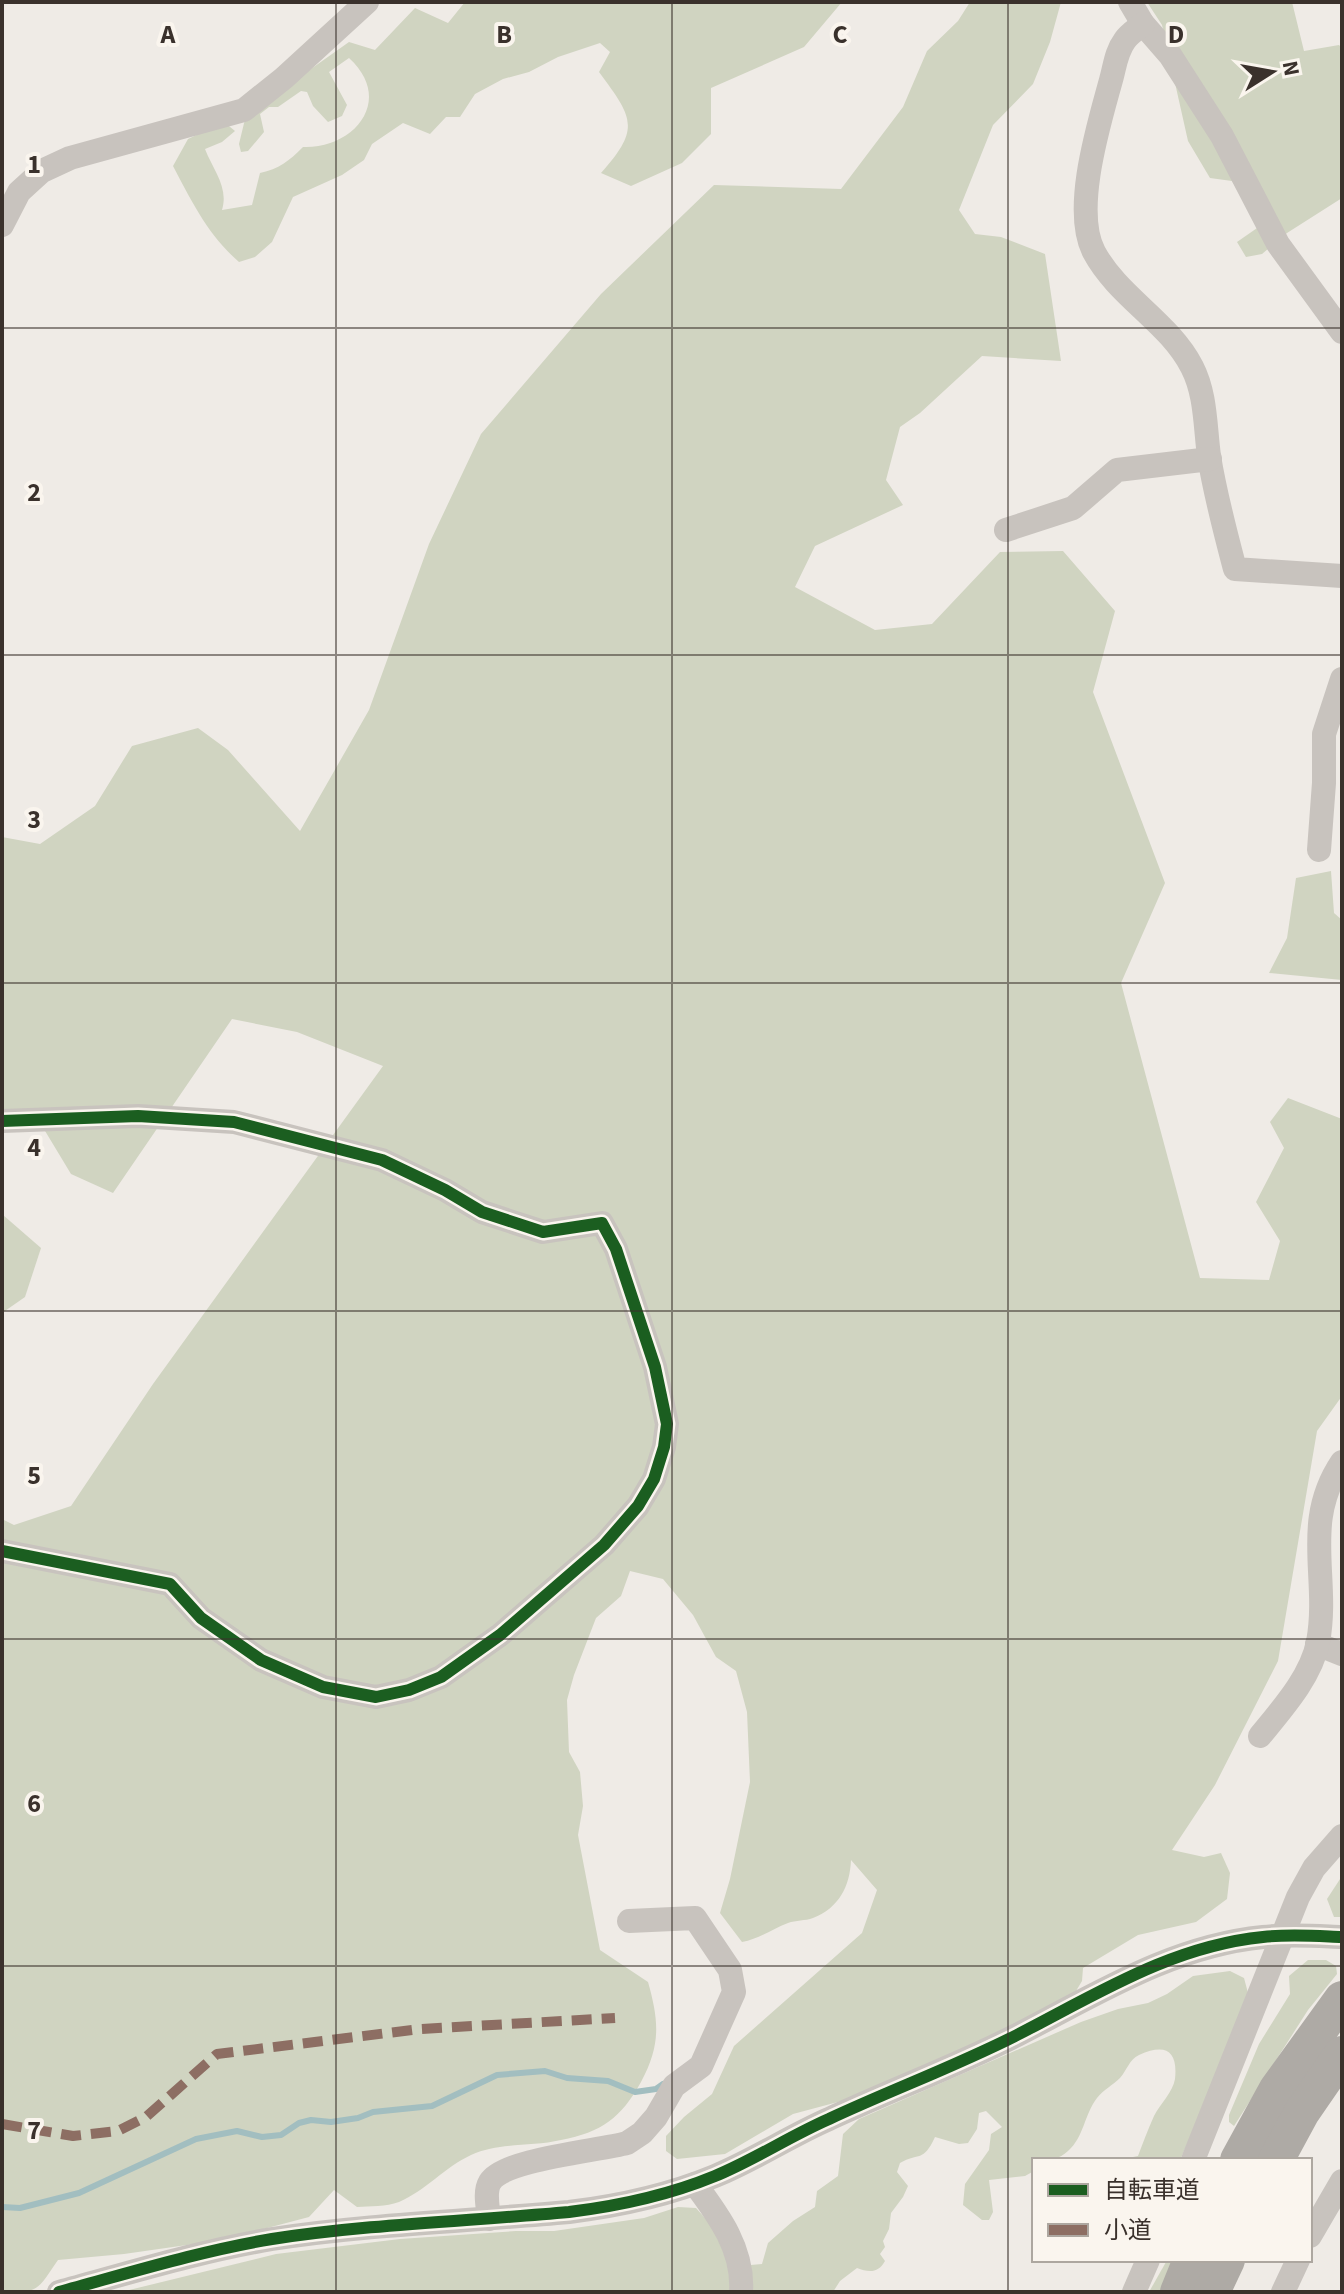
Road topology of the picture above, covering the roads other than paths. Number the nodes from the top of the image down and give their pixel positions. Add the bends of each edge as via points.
1 (367, 2) edge
2 (1130, 2) edge
3 (1143, 24) junction
4 (2, 225) edge
5 (1342, 332) edge
6 (1210, 459) junction
7 (1006, 530) dead end
8 (1342, 576) edge
9 (1342, 679) edge
10 (1319, 850) dead end
11 (2, 1121) edge
12 (1342, 1462) edge
13 (2, 1551) edge
14 (1317, 1644) junction
15 (1342, 1654) edge
16 (1260, 1736) dead end
17 (1342, 1836) edge
18 (629, 1921) dead end
19 (1282, 1936) junction
20 (1342, 1937) edge
21 (1338, 2004) edge
22 (1342, 2054) edge
23 (1194, 2158) edge
24 (1239, 2158) edge
25 (1277, 2158) edge
26 (1342, 2181) edge
27 (695, 2184) junction
28 (489, 2219) junction
29 (1312, 2233) edge
30 (1147, 2262) edge
31 (1190, 2262) edge
32 (1226, 2262) edge
33 (1297, 2262) edge
34 (59, 2292) edge
35 (741, 2292) edge
36 (1134, 2292) edge
37 (1178, 2292) edge
38 (1212, 2292) edge
39 (1283, 2292) edge

1 - 4 street via 244,110 56,164 19,192
2 - 3 street
3 - 5 street via 1170,55 1222,136 1278,244
3 - 6 street via 1116,56 1099,115 1087,187 1088,226 1092,249 1102,264 1193,368 1202,393
6 - 7 street via 1117,470 1073,508
6 - 8 street via 1235,569
9 - 10 street via 1324,734
11 - 13 street via 138,1116 234,1122 382,1160 482,1212 543,1232 602,1223 616,1249 655,1367 667,1424 654,1479 604,1545 500,1635 441,1677 376,1697 323,1687 261,1660 201,1618 170,1584
12 - 14 street via 1327,1486 1319,1518
14 - 15 street
14 - 16 street via 1301,1681
17 - 19 street via 1309,1875
18 - 28 street via 695,1918 730,1970 734,1992 707,2057 674,2086 656,2117 627,2143 516,2165 497,2174 487,2189
19 - 20 street
19 - 23 street
19 - 27 street via 1223,1944 1152,1966 990,2048
21 - 24 highway via 1277,2089
22 - 25 highway
26 - 29 street
27 - 28 street via 599,2209
27 - 35 street via 738,2252
28 - 34 street via 269,2240
30 - 36 street
31 - 37 highway
32 - 38 highway
33 - 39 street

